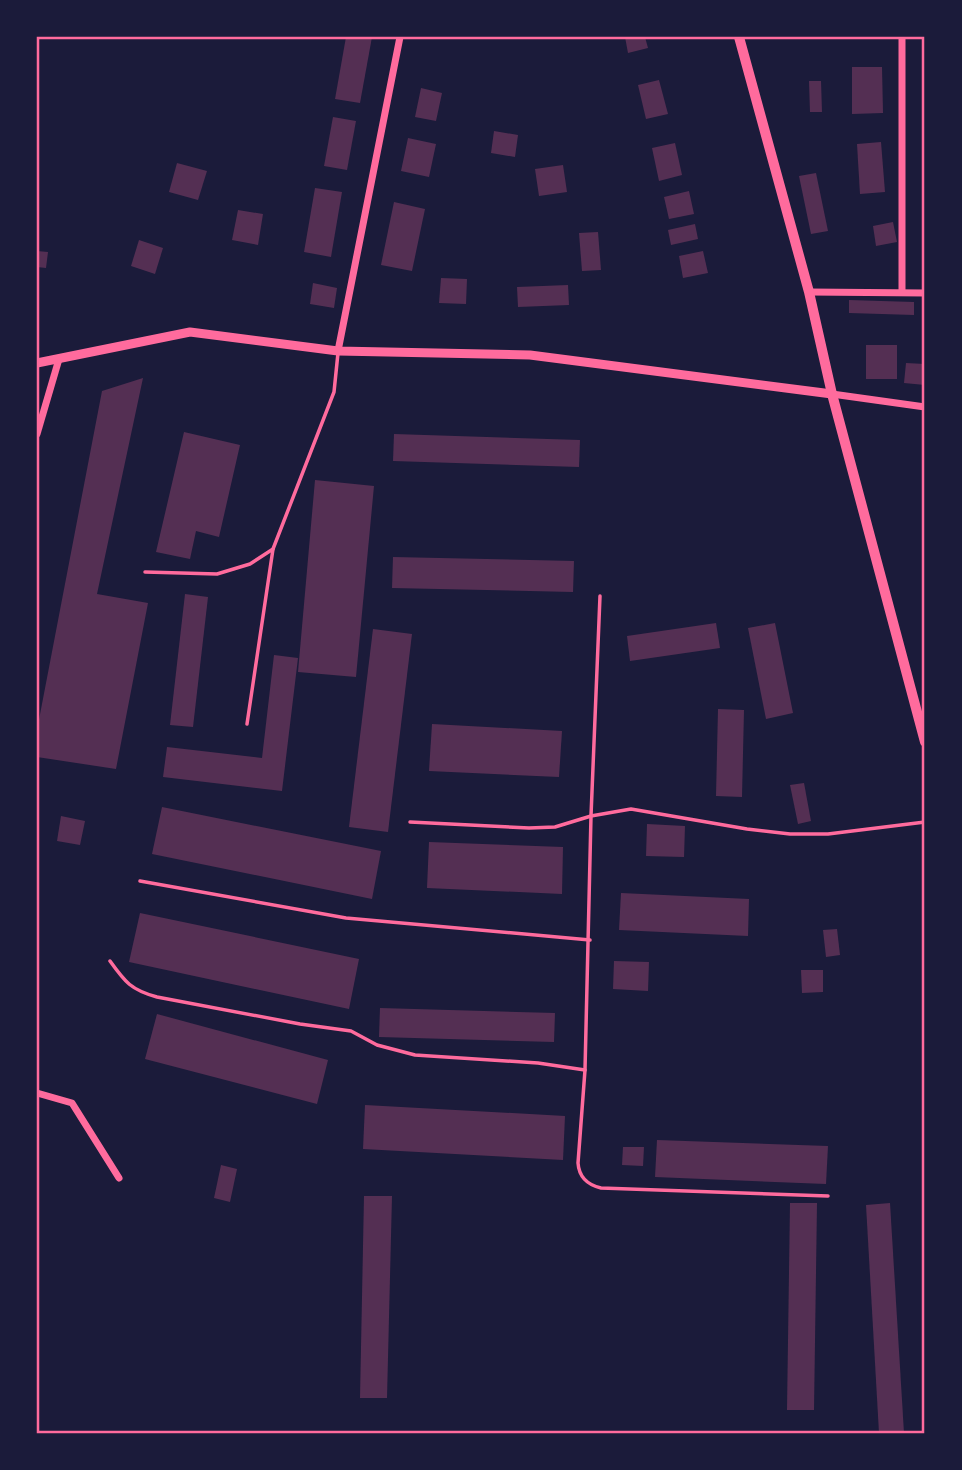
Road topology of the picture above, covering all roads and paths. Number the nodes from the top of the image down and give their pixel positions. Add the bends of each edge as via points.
1 (400, 37) edge
2 (739, 37) edge
3 (902, 37) edge
4 (809, 292) junction
5 (902, 292) junction
6 (925, 293) edge
7 (338, 351) junction
8 (59, 359) junction
9 (37, 363) edge
10 (832, 394) junction
11 (925, 407) edge
12 (37, 434) edge
13 (273, 549) junction
14 (145, 572) dead end
15 (600, 596) dead end
16 (247, 724) dead end
17 (925, 742) edge
18 (591, 816) junction
19 (410, 822) dead end
20 (925, 822) edge
21 (140, 881) dead end
22 (590, 940) junction
23 (110, 961) dead end
24 (585, 1070) junction
25 (37, 1093) edge
26 (119, 1178) dead end
27 (828, 1196) dead end

1 - 7 street
2 - 4 main road
3 - 5 street
4 - 5 street
4 - 10 main road
5 - 6 street
7 - 8 street via 190,332
7 - 10 street via 530,355
7 - 13 lane via 334,392
8 - 9 street
8 - 12 street
10 - 11 street
10 - 17 main road
13 - 14 lane via 250,564 217,574
13 - 16 lane
15 - 18 lane
18 - 19 lane via 555,827 529,828
18 - 20 lane via 631,809 790,834
18 - 22 lane
21 - 22 lane via 346,918
22 - 24 lane
23 - 24 lane via 129,986 157,997 351,1031 377,1045 415,1055
24 - 27 lane via 579,1169 593,1186
25 - 26 street via 72,1103

